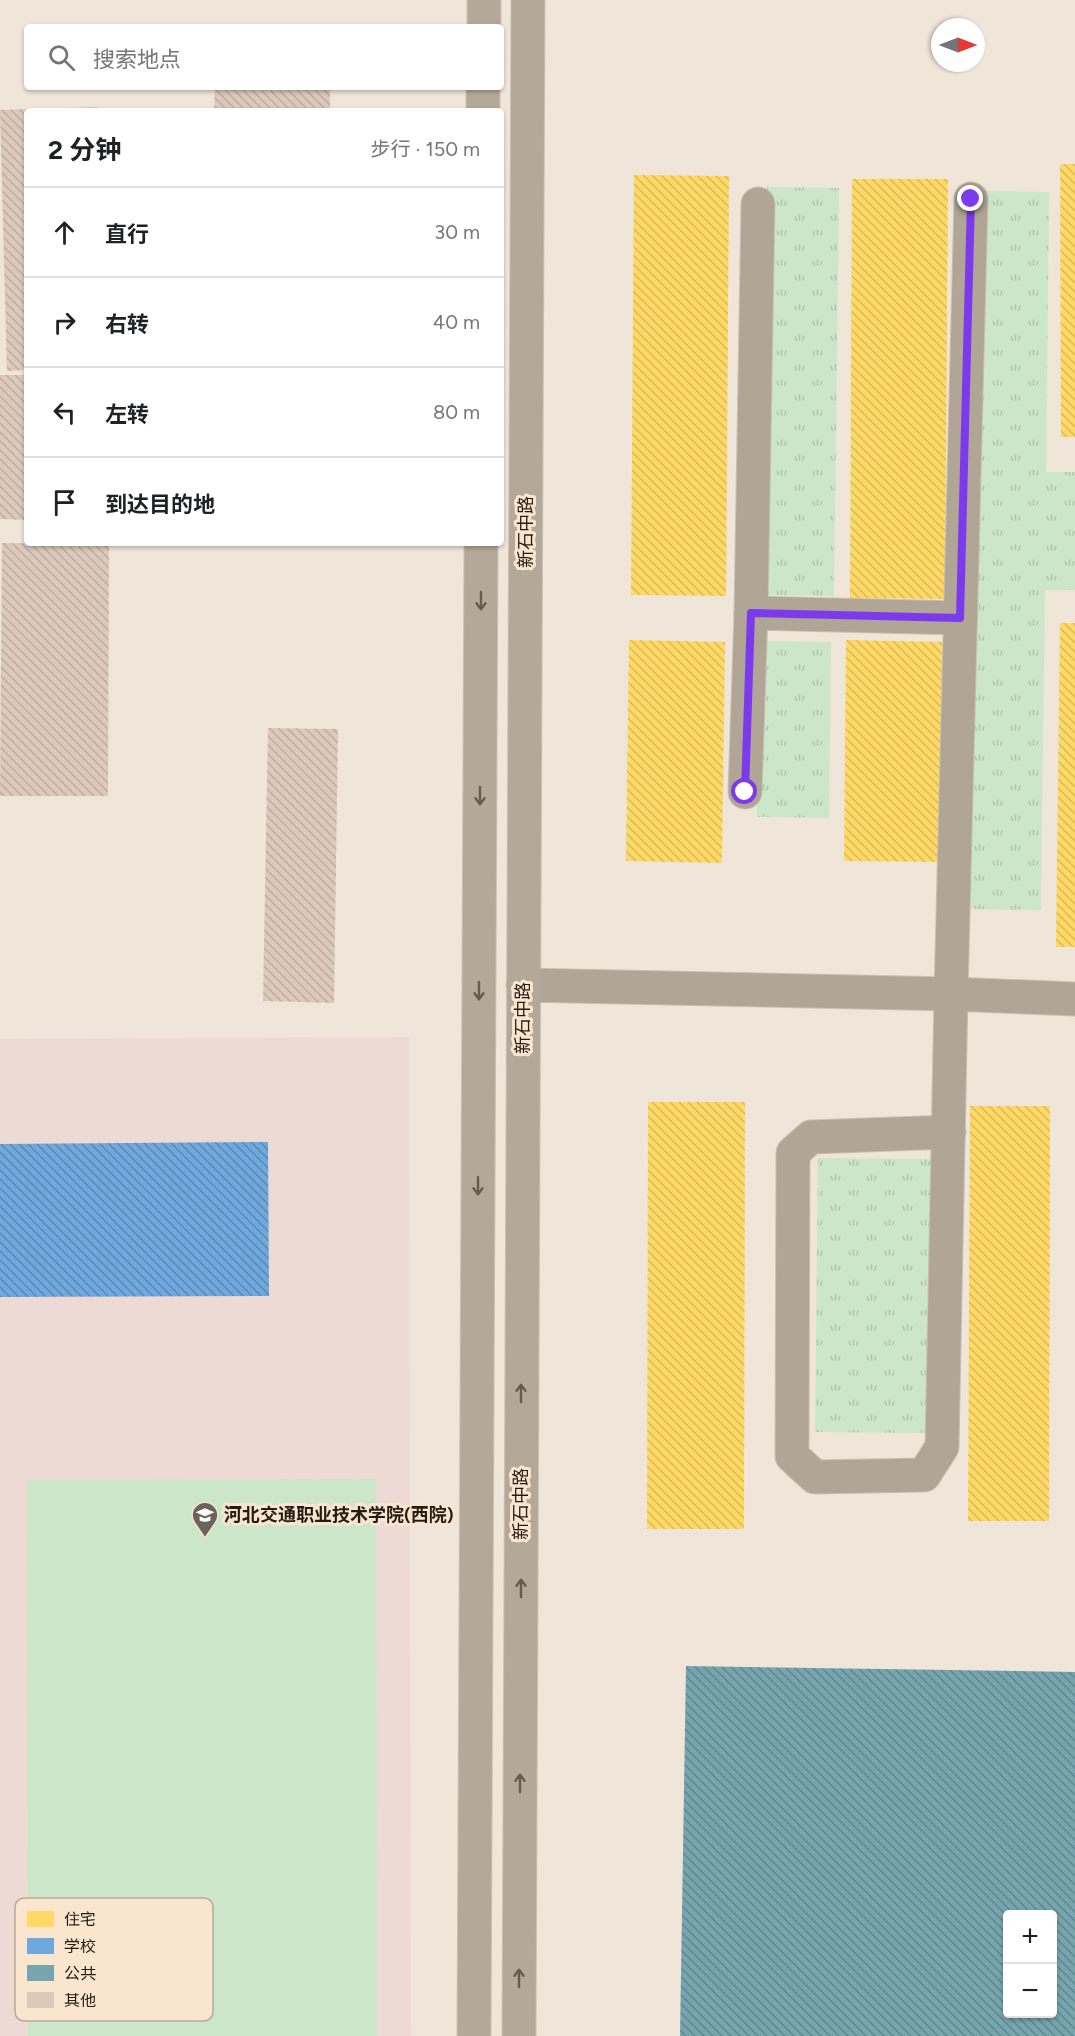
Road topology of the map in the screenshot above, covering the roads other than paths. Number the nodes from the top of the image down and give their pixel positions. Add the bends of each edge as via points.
1 (484, 0) edge
2 (528, 0) edge
3 (484, 24) edge
4 (483, 90) edge
5 (483, 108) edge
6 (971, 199) dead end
7 (758, 204) dead end
8 (481, 546) edge
9 (751, 613) junction
10 (960, 618) junction
11 (745, 792) dead end
12 (523, 984) junction
13 (951, 994) junction
14 (1075, 999) edge
15 (949, 1132) junction
16 (474, 2036) edge
17 (519, 2036) edge

1 - 3 main road
2 - 12 main road, 新石中路
4 - 5 main road
6 - 10 lane
7 - 9 lane
8 -> 16 main road
9 - 10 lane
9 - 11 lane
10 - 13 lane
12 - 13 lane
17 -> 12 main road, 新石中路
13 - 14 lane
13 - 15 lane
15 - 15 lane via 942,1447 924,1475 815,1477 792,1456 793,1153 811,1137

